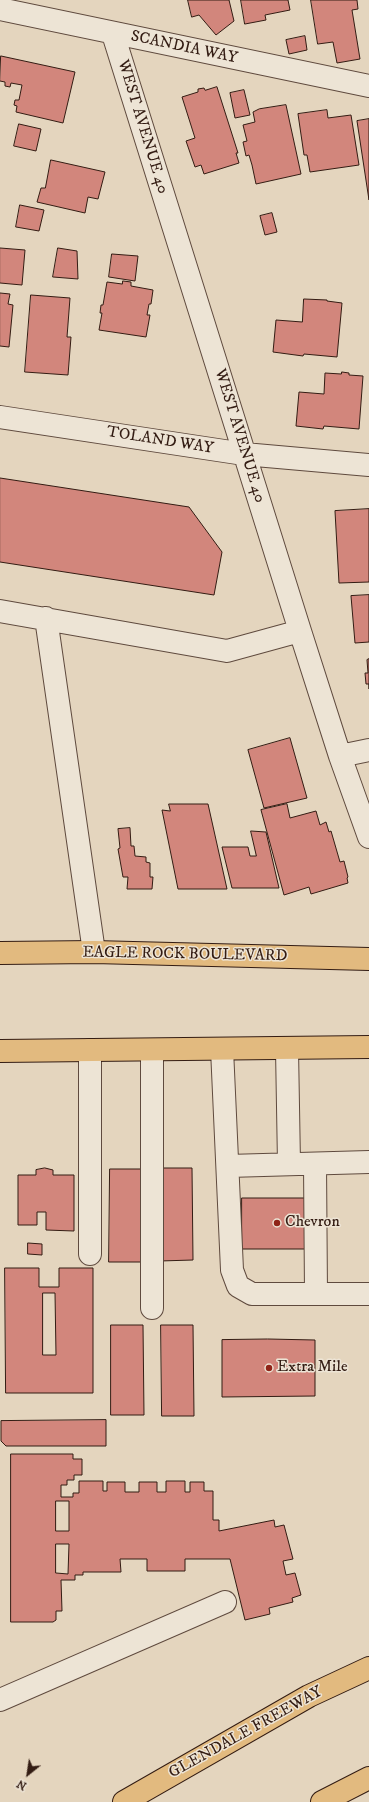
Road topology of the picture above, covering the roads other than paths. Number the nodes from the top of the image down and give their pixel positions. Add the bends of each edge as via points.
1 (0, 9) edge
2 (113, 34) junction
3 (369, 86) edge
4 (0, 417) edge
5 (244, 454) junction
6 (369, 465) edge
7 (0, 611) edge
8 (46, 618) junction
9 (300, 630) junction
10 (369, 750) edge
11 (340, 756) junction
12 (369, 837) edge
13 (0, 952) edge
14 (94, 952) junction
15 (369, 959) edge
16 (369, 1047) edge
17 (222, 1049) junction
18 (287, 1049) junction
19 (90, 1050) junction
20 (152, 1050) junction
21 (0, 1051) edge
22 (369, 1162) edge
23 (289, 1164) junction
24 (315, 1164) junction
25 (228, 1166) junction
26 (90, 1254) dead end
27 (316, 1294) junction
28 (369, 1294) edge
29 (152, 1308) dead end
30 (225, 1602) dead end
31 (369, 1668) edge
32 (0, 1700) edge
33 (369, 1778) edge
34 (328, 1799) edge
35 (124, 1802) edge

1 - 2 street, SCANDIA WAY
2 - 3 street, SCANDIA WAY
2 - 5 street, WEST AVENUE 40
4 - 5 street, TOLAND WAY
5 - 6 street, TOLAND WAY
5 - 9 street, WEST AVENUE 40
7 - 8 street
8 - 9 street via 227,651
8 - 14 street
9 - 11 street, WEST AVENUE 40
10 - 11 street
11 - 12 street, WEST AVENUE 40
13 - 14 main road, EAGLE ROCK BOULEVARD
14 - 15 main road, EAGLE ROCK BOULEVARD
16 - 18 main road
17 - 18 main road
17 - 20 main road
17 - 25 street
18 - 23 street
19 - 20 main road
19 - 21 main road
19 - 26 street
20 - 29 street
22 - 24 street
23 - 24 street
23 - 25 street
24 - 27 street
25 - 27 street via 232,1270 238,1286 252,1294
27 - 28 street
30 - 32 street
31 - 35 main road, GLENDALE FREEWAY via 309,1696
33 - 34 main road

